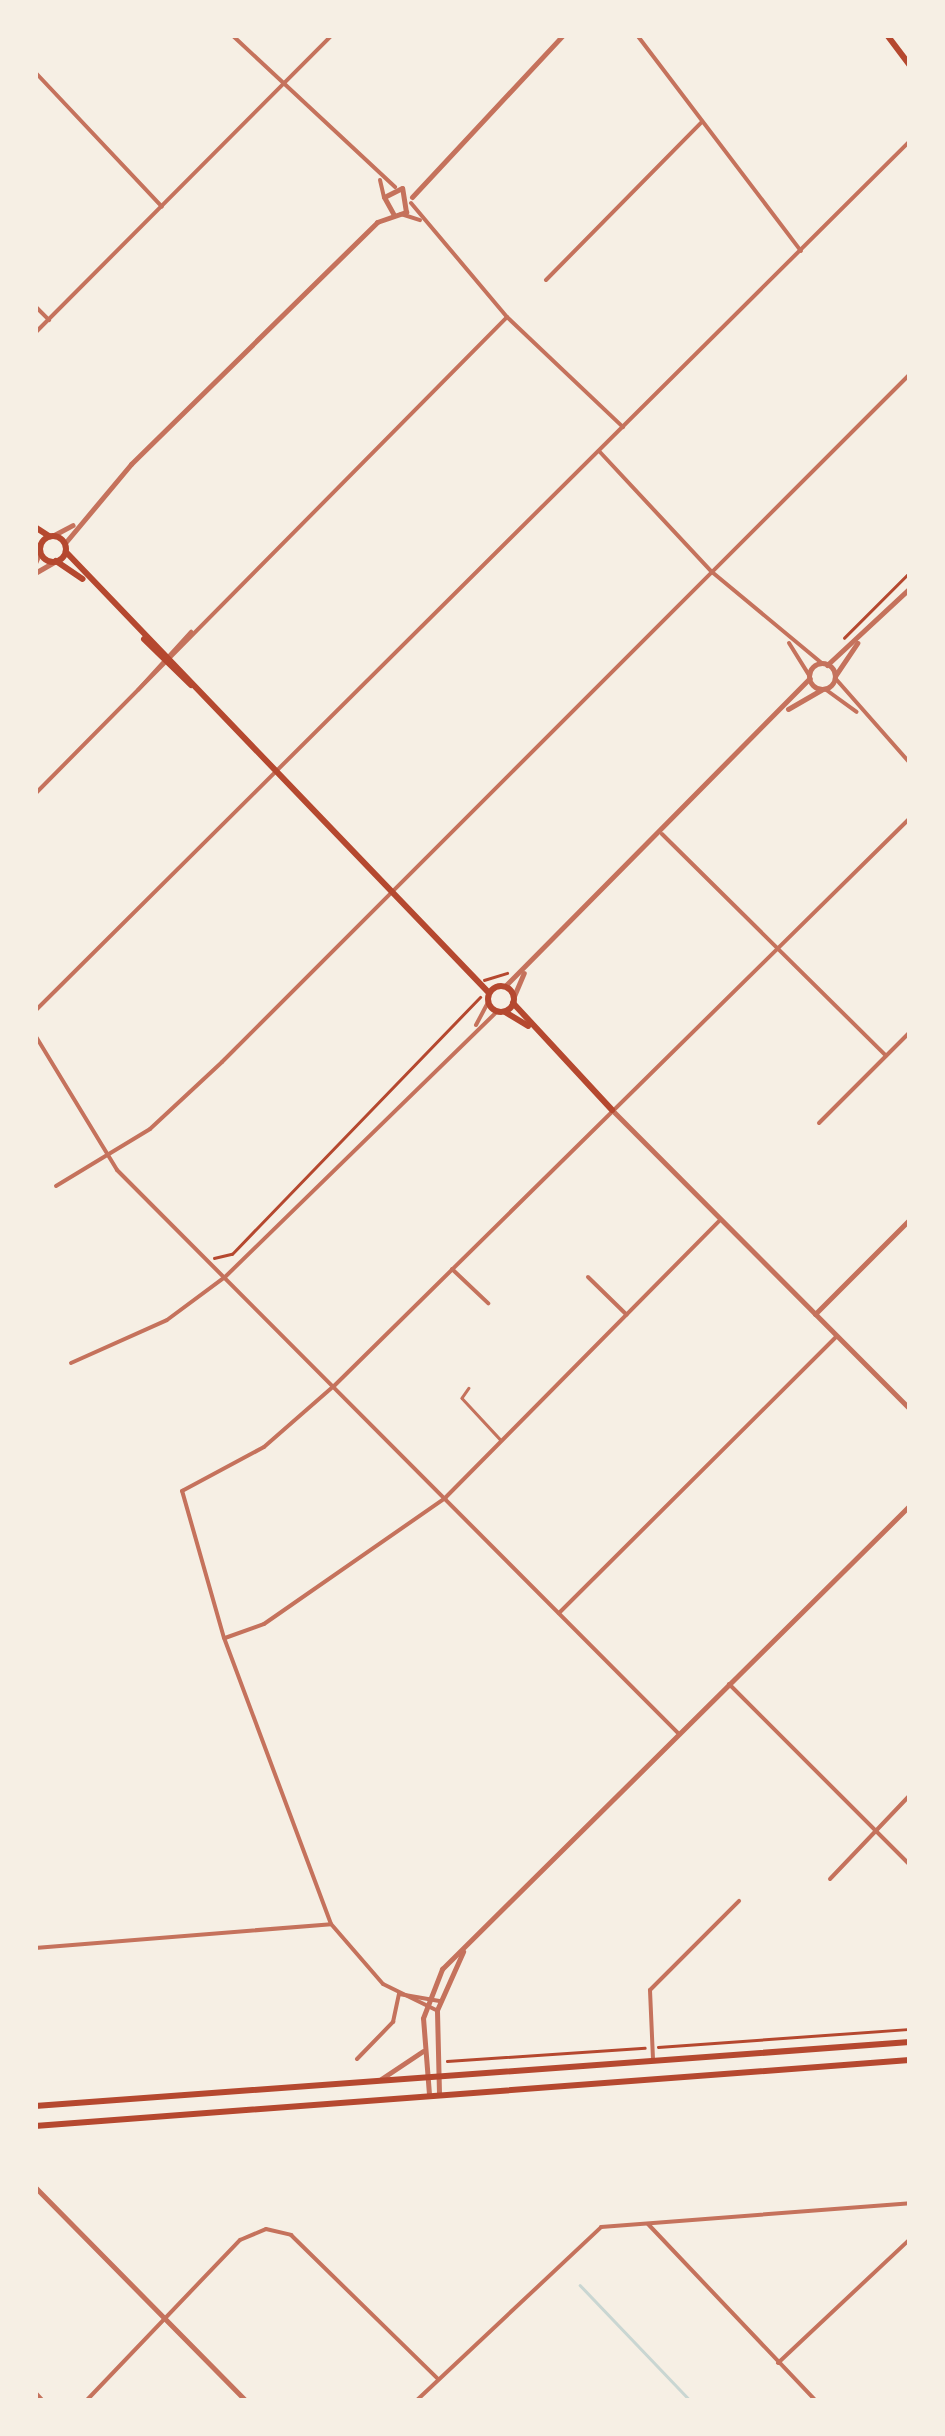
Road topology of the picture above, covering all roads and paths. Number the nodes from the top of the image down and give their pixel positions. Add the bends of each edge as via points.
1 (232, 35) edge
2 (332, 35) edge
3 (563, 35) edge
4 (636, 35) edge
5 (887, 35) edge
6 (910, 66) edge
7 (35, 72) edge
8 (282, 87) junction
9 (701, 123) junction
10 (910, 141) edge
11 (380, 180) junction
12 (419, 182) junction
13 (399, 188) junction
14 (384, 200) junction
15 (411, 201) junction
16 (162, 207) junction
17 (398, 215) junction
18 (420, 220) junction
19 (377, 222) junction
20 (801, 252) junction
21 (546, 280) dead end
22 (35, 306) edge
23 (507, 317) junction
24 (49, 320) junction
25 (35, 333) edge
26 (910, 374) edge
27 (623, 427) junction
28 (599, 451) junction
29 (74, 524) junction
30 (35, 528) edge
31 (35, 536) edge
32 (51, 536) junction
33 (65, 543) junction
34 (40, 550) junction
35 (66, 552) junction
36 (55, 562) junction
37 (35, 563) edge
38 (712, 572) junction
39 (35, 573) edge
40 (84, 579) junction
41 (910, 588) edge
42 (192, 632) junction
43 (861, 637) junction
44 (786, 639) junction
45 (162, 656) junction
46 (169, 663) junction
47 (825, 664) junction
48 (810, 677) junction
49 (835, 677) junction
50 (824, 689) junction
51 (134, 693) junction
52 (786, 711) junction
53 (864, 718) junction
54 (910, 763) edge
55 (276, 771) junction
56 (35, 794) edge
57 (910, 818) edge
58 (662, 834) junction
59 (393, 890) junction
60 (778, 949) junction
61 (524, 973) junction
62 (478, 974) junction
63 (503, 986) junction
64 (474, 989) dead end
65 (489, 993) junction
66 (514, 1000) junction
67 (488, 1002) junction
68 (35, 1011) edge
69 (501, 1011) junction
70 (476, 1025) junction
71 (529, 1026) junction
72 (910, 1032) edge
73 (35, 1035) edge
74 (886, 1056) junction
75 (612, 1110) junction
76 (819, 1123) dead end
77 (107, 1156) junction
78 (56, 1186) dead end
79 (720, 1219) junction
80 (910, 1219) edge
81 (209, 1262) junction
82 (452, 1268) junction
83 (588, 1277) dead end
84 (224, 1278) junction
85 (488, 1303) dead end
86 (626, 1314) junction
87 (815, 1314) junction
88 (837, 1336) junction
89 (71, 1363) dead end
90 (334, 1386) junction
91 (469, 1388) dead end
92 (462, 1398) junction
93 (456, 1402) dead end
94 (910, 1409) edge
95 (501, 1440) junction
96 (445, 1498) junction
97 (910, 1505) edge
98 (560, 1613) junction
99 (224, 1638) junction
100 (729, 1684) junction
101 (680, 1734) junction
102 (910, 1795) edge
103 (876, 1830) junction
104 (910, 1865) edge
105 (830, 1878) dead end
106 (739, 1901) dead end
107 (330, 1924) junction
108 (35, 1948) edge
109 (464, 1950) junction
110 (399, 1994) junction
111 (427, 1998) junction
112 (439, 2001) junction
113 (424, 2007) junction
114 (437, 2010) junction
115 (910, 2029) edge
116 (910, 2042) edge
117 (651, 2048) junction
118 (423, 2051) junction
119 (357, 2059) dead end
120 (653, 2059) junction
121 (910, 2060) edge
122 (448, 2065) dead end
123 (428, 2076) junction
124 (438, 2076) junction
125 (381, 2079) junction
126 (439, 2093) junction
127 (429, 2094) junction
128 (35, 2106) edge
129 (35, 2126) edge
130 (35, 2187) edge
131 (910, 2203) edge
132 (648, 2224) junction
133 (910, 2239) edge
134 (165, 2319) junction
135 (778, 2362) junction
136 (438, 2379) junction
137 (35, 2392) edge
138 (44, 2401) edge
139 (86, 2401) edge
140 (246, 2401) edge
141 (416, 2401) edge
142 (816, 2401) edge

1 - 8 street
2 - 8 street
3 - 12 street
4 - 9 street
5 - 6 main road
7 - 16 street
8 - 11 street
8 - 16 street
9 - 20 street
9 - 21 street
10 - 20 street
11 - 13 street
11 - 14 street
12 - 13 street
12 - 15 street
13 - 14 street
13 - 15 street
14 - 17 street
14 - 19 street
15 - 17 street
15 - 18 street
16 - 24 street
17 - 18 street
17 - 19 street
18 - 23 street
19 - 29 street
20 - 27 street
22 - 24 street
23 - 27 street
23 - 42 street
24 - 25 street
26 - 38 street
27 - 28 street
28 - 38 street
28 - 55 street
29 - 32 street
29 - 33 street
30 - 32 main road
31 - 34 main road
32 - 33 main road
32 - 34 main road
33 - 35 main road
34 - 36 main road
34 - 37 street
35 - 36 main road
35 - 40 main road
36 - 39 street
36 - 40 main road
38 - 44 street
38 - 59 street
40 - 45 main road
41 - 43 street
42 - 45 street
42 - 46 street
43 - 47 street
43 - 49 street
44 - 47 street
44 - 48 street
45 - 46 main road
45 - 51 street
46 - 51 street
46 - 55 main road
47 - 48 street
47 - 49 street
48 - 50 street
48 - 52 street
49 - 50 street
49 - 53 street
50 - 52 street
50 - 53 street
51 - 56 street
52 - 58 street
53 - 54 street
55 - 59 main road
55 - 68 street
57 - 60 street
58 - 60 street
58 - 61 street
59 - 62 main road
59 - 77 street via 222,1062
60 - 74 street
60 - 75 street
61 - 63 street
61 - 66 street
62 - 63 main road
62 - 65 main road
63 - 65 main road
63 - 66 main road
64 - 81 path via 476,1008 232,1254
65 - 67 main road
66 - 69 main road
66 - 71 main road
67 - 69 main road
67 - 70 street
69 - 70 street
69 - 71 main road
70 - 84 street
71 - 75 main road
72 - 74 street
73 - 77 street
74 - 76 street
75 - 79 street
75 - 82 street
77 - 78 street
77 - 81 street
79 - 86 street
79 - 87 street
80 - 87 street
81 - 84 street
82 - 85 street
82 - 90 street
83 - 86 street
84 - 89 street via 167,1320
84 - 90 street
86 - 95 street
87 - 88 street
88 - 94 street
88 - 98 street
90 - 96 street
90 - 99 street via 264,1447 178,1501
91 - 92 lane
92 - 93 lane
92 - 95 lane
95 - 96 street
96 - 98 street
96 - 99 street via 281,1614
97 - 100 street
98 - 101 street
99 - 107 street
100 - 101 street
100 - 103 street
101 - 109 street
102 - 103 street
103 - 104 street
103 - 105 street
106 - 117 street via 650,1990
107 - 108 street
107 - 110 street
109 - 111 street
109 - 112 street
110 - 111 street
110 - 113 street
110 - 119 street via 392,2022
111 - 112 street
111 - 113 street
112 - 114 street
113 - 114 street
113 - 118 street
114 - 124 street
115 - 117 path
116 - 120 main road
117 - 120 street
117 - 122 path
118 - 123 street
118 - 125 street
120 - 124 main road
121 - 126 main road
123 - 124 main road
123 - 125 main road
123 - 127 street
124 - 126 street
125 - 128 main road
126 - 127 main road
127 - 129 main road
130 - 134 street
131 - 132 street
132 - 135 street
132 - 136 street via 585,2235
133 - 135 street
134 - 136 street via 240,2240 278,2230
134 - 139 street
134 - 140 street
135 - 142 street
136 - 141 street
137 - 138 street

